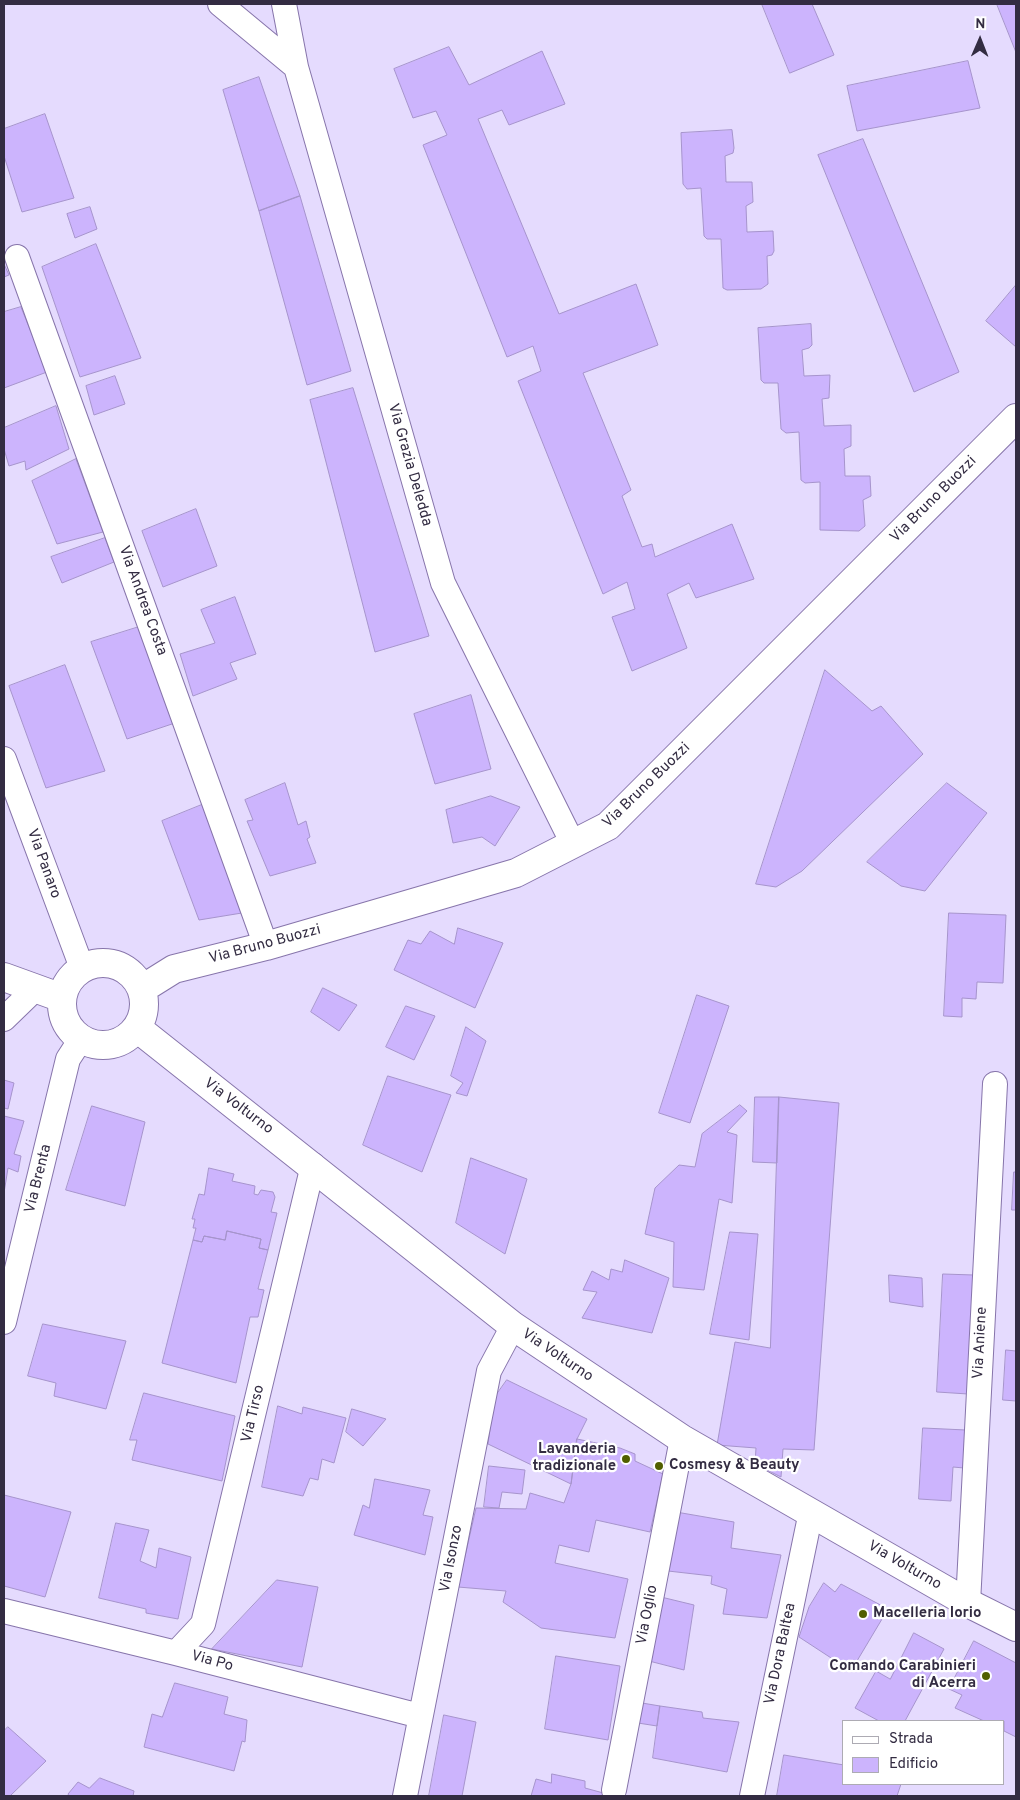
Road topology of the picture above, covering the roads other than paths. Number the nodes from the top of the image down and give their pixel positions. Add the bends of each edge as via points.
1 (220, 4) edge
2 (284, 4) edge
3 (296, 67) junction
4 (18, 256) dead end
5 (1016, 418) edge
6 (4, 759) edge
7 (573, 844) junction
8 (266, 946) junction
9 (82, 968) junction
10 (4, 977) edge
11 (36, 988) junction
12 (142, 989) junction
13 (62, 998) junction
14 (4, 1020) edge
15 (137, 1028) junction
16 (81, 1039) junction
17 (995, 1084) dead end
18 (313, 1165) junction
19 (4, 1322) edge
20 (513, 1326) junction
21 (682, 1439) junction
22 (810, 1512) junction
23 (968, 1603) junction
24 (4, 1611) edge
25 (1016, 1626) edge
26 (176, 1653) junction
27 (420, 1716) junction
28 (614, 1790) dead end
29 (405, 1796) edge
30 (752, 1796) edge

1 - 3 street
2 - 3 street, Via Grazia Deledda
3 - 7 street, Via Grazia Deledda via 443,584
4 - 8 street, Via Andrea Costa
5 - 7 street, Via Bruno Buozzi via 608,826
6 - 9 street, Via Panaro
7 - 8 street, Via Bruno Buozzi via 516,873
8 - 12 street, Via Bruno Buozzi via 174,969
9 - 12 street via 110,963 134,976
9 - 13 street via 72,976
10 - 11 street
11 - 13 street
11 - 14 street
12 - 15 street via 145,1002
13 - 16 street via 66,1021
15 - 16 street via 112,1044 93,1044
15 - 18 street, Via Volturno
16 - 19 street, Via Brenta via 68,1059
17 - 23 street, Via Aniene
18 - 20 street, Via Volturno
18 - 26 street, Via Tirso via 203,1624
20 - 21 street, Via Volturno
20 - 27 street, Via Isonzo via 490,1371
21 - 22 street, Via Volturno
21 - 28 street, Via Oglio
22 - 23 street, Via Volturno
22 - 30 street, Via Dora Baltea
23 - 25 street, Via Volturno
24 - 26 street, Via Po
26 - 27 street, Via Po
27 - 29 street, Via Isonzo

